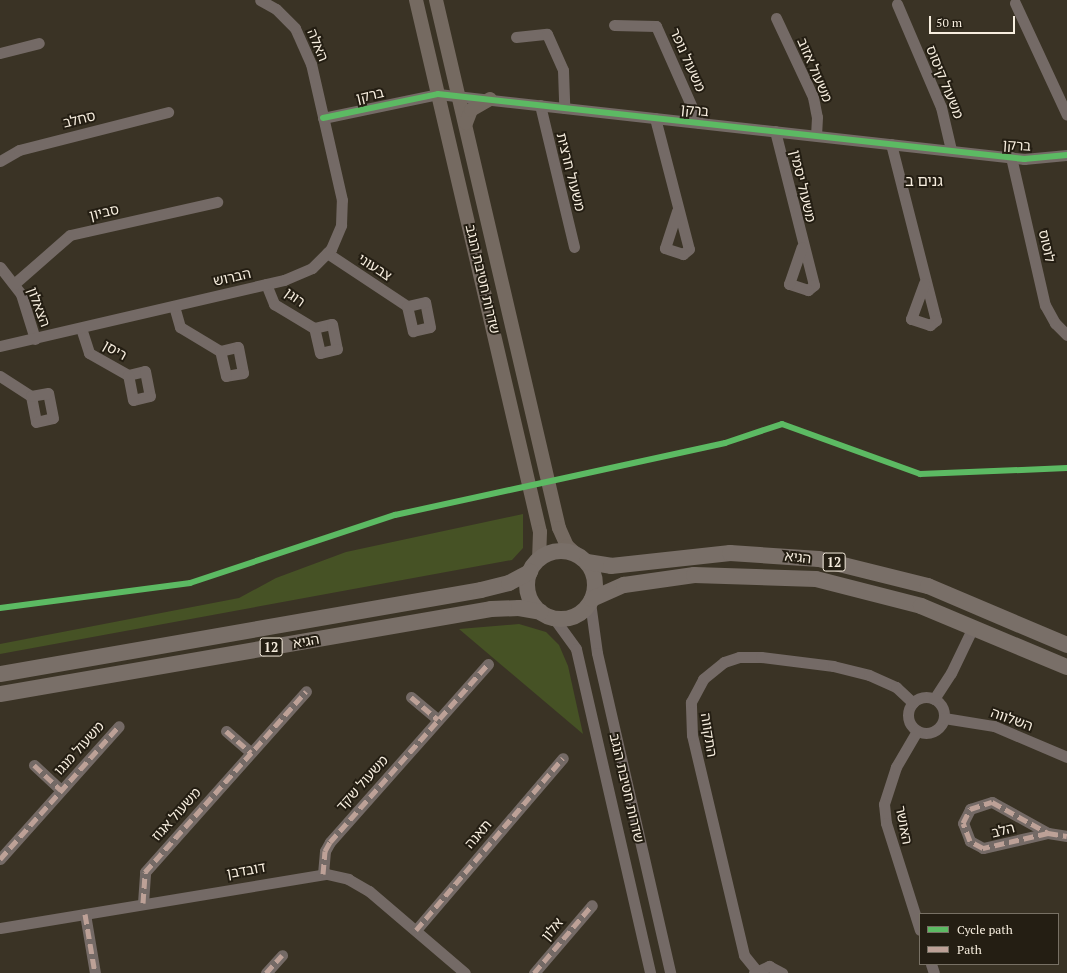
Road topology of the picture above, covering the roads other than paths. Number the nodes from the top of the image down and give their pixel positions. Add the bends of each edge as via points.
1 (260, 0) edge
2 (416, 0) edge
3 (436, 0) edge
4 (1015, 3) dead end
5 (897, 4) dead end
6 (776, 18) dead end
7 (614, 25) dead end
8 (516, 37) dead end
9 (39, 43) dead end
10 (0, 53) edge
11 (438, 94) junction
12 (1063, 95) edge
13 (459, 96) junction
14 (490, 99) junction
15 (540, 105) junction
16 (564, 108) junction
17 (168, 112) dead end
18 (1067, 115) edge
19 (323, 118) junction
20 (655, 118) junction
21 (699, 122) junction
22 (466, 123) junction
23 (775, 131) junction
24 (816, 135) junction
25 (891, 144) junction
26 (951, 150) junction
27 (1067, 155) edge
28 (1011, 157) junction
29 (0, 162) edge
30 (217, 202) dead end
31 (677, 211) dead end
32 (574, 247) dead end
33 (802, 247) dead end
34 (327, 253) junction
35 (0, 267) edge
36 (924, 282) dead end
37 (14, 284) junction
38 (266, 284) junction
39 (174, 306) junction
40 (407, 306) dead end
41 (81, 328) junction
42 (314, 328) dead end
43 (1067, 335) edge
44 (35, 339) junction
45 (0, 346) edge
46 (220, 351) dead end
47 (128, 375) dead end
48 (0, 376) edge
49 (31, 396) dead end
50 (581, 558) junction
51 (534, 566) junction
52 (591, 600) junction
53 (547, 615) junction
54 (973, 627) junction
55 (1067, 645) edge
56 (488, 664) dead end
57 (1067, 667) edge
58 (0, 674) edge
59 (306, 691) dead end
60 (0, 694) edge
61 (411, 697) dead end
62 (934, 699) junction
63 (913, 703) junction
64 (944, 718) junction
65 (438, 720) junction
66 (119, 726) dead end
67 (226, 731) dead end
68 (917, 731) junction
69 (251, 753) junction
70 (1067, 757) edge
71 (563, 758) dead end
72 (34, 765) dead end
73 (61, 790) junction
74 (1048, 833) junction
75 (1067, 836) edge
76 (0, 859) edge
77 (323, 874) junction
78 (143, 903) junction
79 (592, 905) dead end
80 (85, 914) junction
81 (919, 927) edge
82 (0, 928) edge
83 (416, 930) junction
84 (282, 955) dead end
85 (755, 972) edge
86 (95, 973) edge
87 (266, 973) edge
88 (465, 973) edge
89 (534, 973) edge
90 (650, 973) edge
91 (670, 973) edge
92 (782, 973) edge

1 - 19 street, האלה via 286,18 302,39
2 - 11 main road, שדרות חטיבת הנגב
3 - 13 main road, שדרות חטיבת הנגב
4 - 12 street
5 - 26 street, משעול קיסוס via 942,106
6 - 24 street, משעול אזוב via 813,97 817,117
7 - 21 street, משעול נופר via 656,26
8 - 16 street via 547,34 563,70
9 - 10 street
11 - 13 street, ברקן
11 - 19 street, ברקן
11 - 51 main road, שדרות חטיבת הנגב via 537,520 541,545
12 - 18 street
13 - 14 street, ברקן
13 - 22 main road, שדרות חטיבת הנגב
14 - 15 street, ברקן
14 - 22 main road via 471,110
15 - 16 street, ברקן
15 - 32 street, משעול חרצית
16 - 20 street, ברקן
17 - 29 street, סחלב via 20,150
19 - 34 street, הברוש via 342,213 337,238
20 - 21 street, ברקן
20 - 31 street
21 - 23 street, ברקן
22 - 50 main road, שדרות חטיבת הנגב via 563,540
23 - 24 street, ברקן
23 - 33 street, משעול יסמין
24 - 25 street, ברקן
25 - 26 street, ברקן
25 - 36 street
26 - 28 street, ברקן
27 - 28 street, ברקן
28 - 43 street, לוטוס via 1045,305 1055,323
30 - 37 street, סביון via 70,236
34 - 38 street, הברוש via 299,275
34 - 40 street, צבעוני
35 - 37 street, הצאלון
37 - 44 street, הצאלון via 24,302
38 - 39 street, הברוש
38 - 42 street, רוגן via 274,304
39 - 41 street, הברוש
39 - 46 street via 180,327
41 - 44 street, הברוש
41 - 47 street, ריסן via 89,353
44 - 45 street, הברוש
48 - 49 street
50 - 51 highway, 12 via 557,551
50 - 52 highway via 595,580
50 - 55 highway, הגיא / 12 via 611,566 730,553 819,559 928,586
51 - 53 highway via 529,596
51 - 58 highway, הגיא / 12 via 509,584 485,590
52 - 53 highway, 12 via 572,617
52 - 54 highway, הגיא / 12 via 624,585 694,575 774,575 816,579 885,594
52 - 91 street, שדרות חטיבת הנגב via 597,653
53 - 60 highway, הגיא / 12 via 519,608 487,609
53 - 90 street, שדרות חטיבת הנגב via 576,649
54 - 57 highway, הגיא / 12
54 - 62 street via 952,673
56 - 65 street, משעול שקד
59 - 69 street, משעול אגוז
61 - 65 street
62 - 63 street via 920,698
62 - 64 street via 944,709
63 - 68 street via 909,722
63 - 85 street, התקווה via 896,687 870,675 833,666 761,657 739,657 724,662 703,679 691,702 692,736 744,955
64 - 68 street via 933,732
64 - 70 street, השלווה via 994,726
65 - 77 street, משעול שקד via 330,842 325,851
66 - 73 street, משעול מנגו
67 - 69 street
68 - 81 street, האושר via 896,766 884,804 886,823
69 - 78 street, משעול אגוז via 145,872
71 - 83 street, תאנה
72 - 73 street, משעול מנגו
73 - 76 street, משעול מנגו
74 - 74 street, הלב via 992,802 970,809 963,823 970,841 983,848
74 - 75 street, הלב
77 - 78 street, דובדבן
77 - 83 street, דובדבן via 362,886
78 - 80 street, דובדבן
79 - 89 street, אלון
80 - 82 street, דובדבן
80 - 86 street
83 - 88 street, דובדבן
84 - 87 street
85 - 92 street via 769,966

